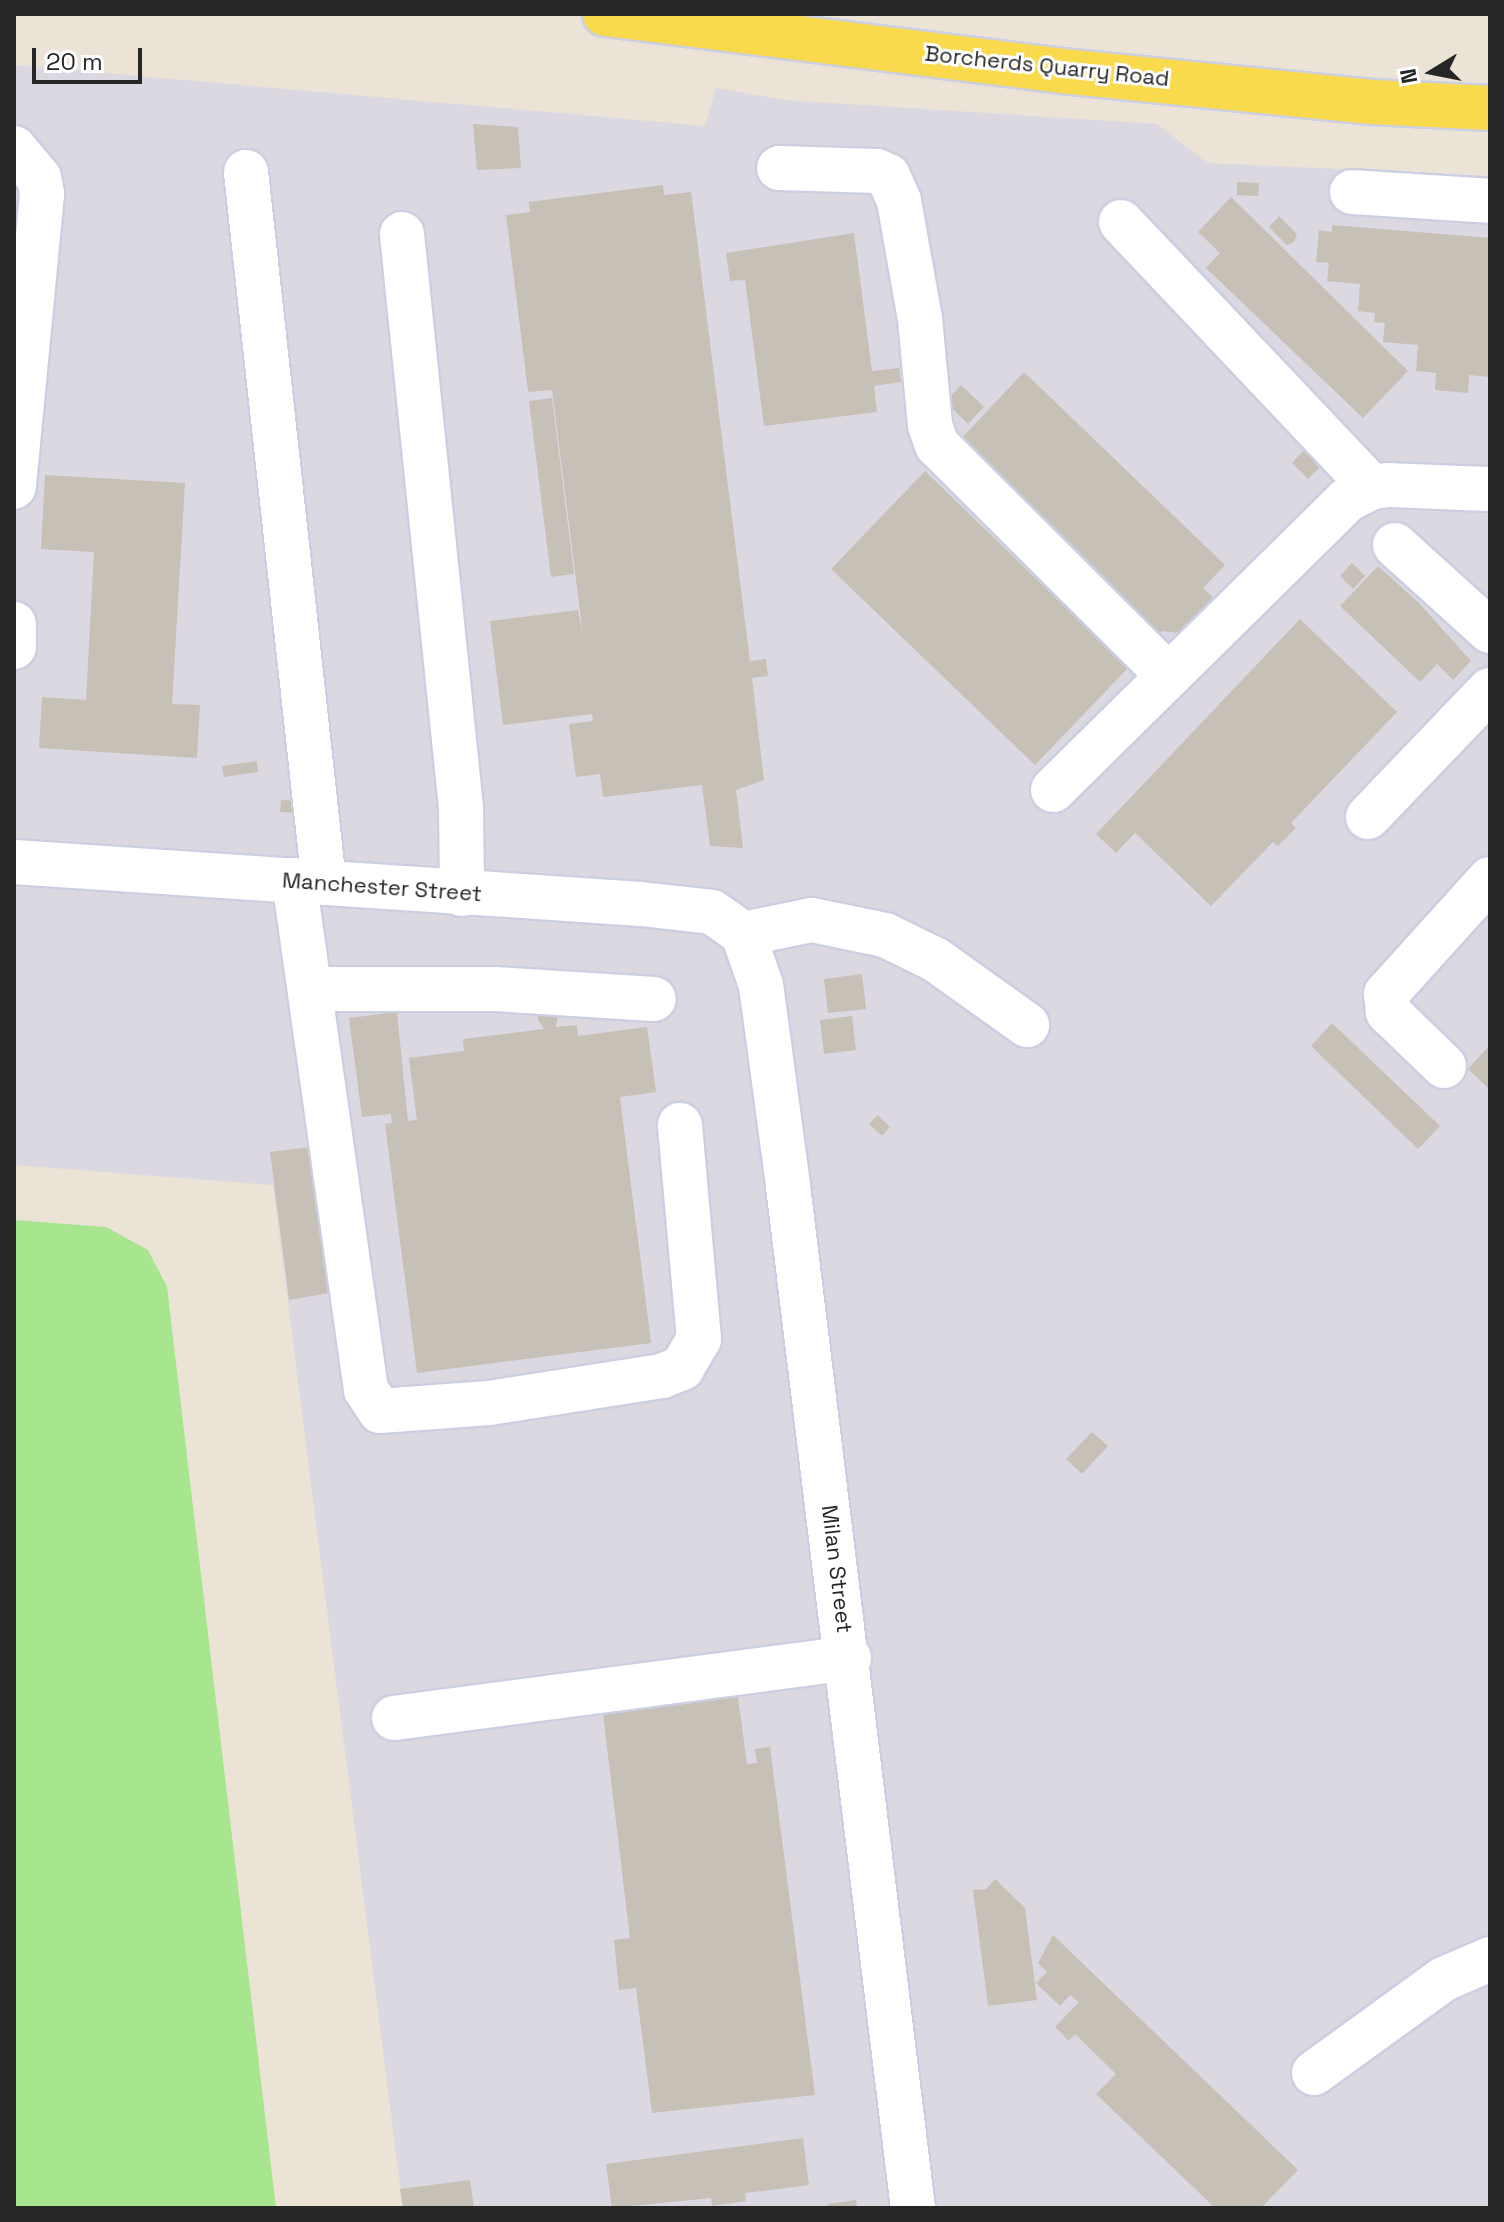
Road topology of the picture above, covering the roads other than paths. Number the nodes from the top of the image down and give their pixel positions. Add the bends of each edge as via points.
1 (605, 14) edge
2 (1490, 108) edge
3 (14, 148) edge
4 (779, 168) dead end
5 (246, 172) dead end
6 (1352, 192) dead end
7 (1490, 201) edge
8 (1121, 222) dead end
9 (402, 234) dead end
10 (14, 487) edge
11 (1372, 487) junction
12 (1490, 489) edge
13 (1395, 545) dead end
14 (14, 624) edge
15 (1490, 631) edge
16 (14, 647) edge
17 (1166, 673) junction
18 (1490, 690) edge
19 (1053, 790) dead end
20 (1368, 817) dead end
21 (14, 862) edge
22 (1490, 879) edge
23 (309, 882) junction
24 (462, 894) junction
25 (743, 934) junction
26 (310, 989) junction
27 (654, 999) dead end
28 (1027, 1025) dead end
29 (1444, 1066) dead end
30 (680, 1125) dead end
31 (849, 1658) junction
32 (394, 1718) dead end
33 (1490, 1959) edge
34 (1314, 2073) dead end
35 (913, 2208) edge

1 - 2 main road, Borcherds Quarry Road via 1062,71 1372,102
3 - 10 street via 39,178 42,194
4 - 17 street via 877,171 888,176 899,201 937,445
5 - 23 street
6 - 7 street
8 - 11 street
9 - 24 street via 461,808
11 - 12 street
11 - 17 street via 1315,528
13 - 15 street
14 - 16 street
17 - 19 street
18 - 20 street
21 - 23 street, Manchester Street
22 - 29 street via 1386,994 1388,1012
23 - 24 street, Manchester Street
23 - 26 street
24 - 25 street, Manchester Street via 712,912
25 - 28 street via 812,920 885,935 936,960
25 - 31 street, Milan Street via 761,985
26 - 27 street via 495,989
26 - 30 street via 366,1390 380,1411 489,1403 662,1376 682,1368 699,1339
31 - 32 street
31 - 35 street, Milan Street
33 - 34 street via 1444,1979

